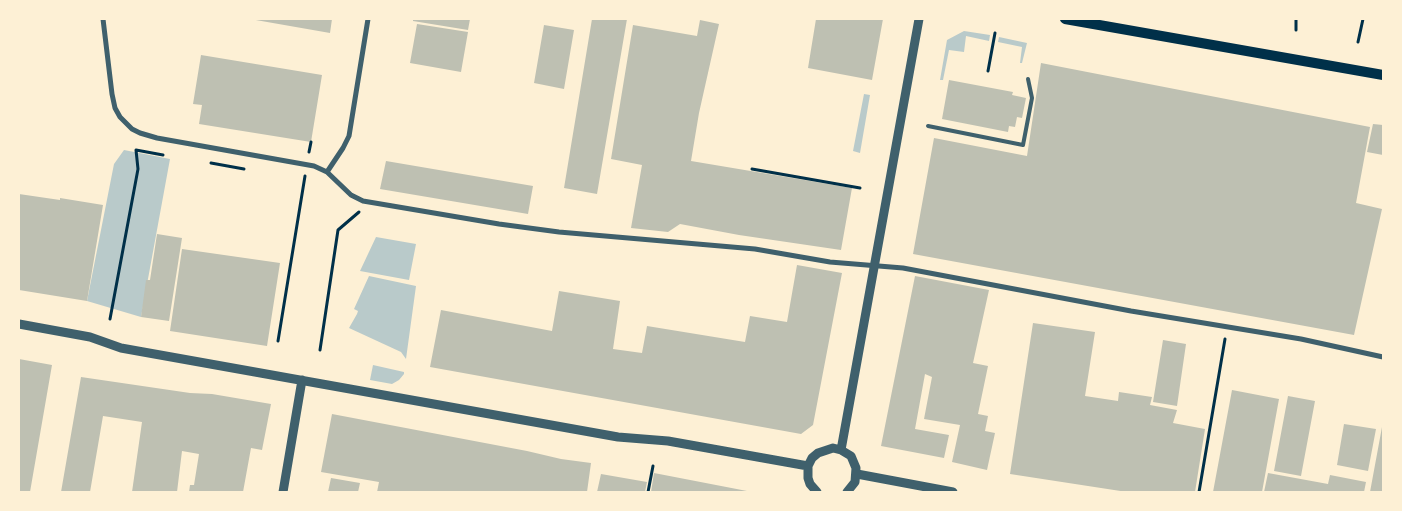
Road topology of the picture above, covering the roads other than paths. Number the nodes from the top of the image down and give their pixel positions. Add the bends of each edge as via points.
1 (103, 19) edge
2 (368, 19) edge
3 (919, 19) edge
4 (1065, 19) edge
5 (1383, 75) edge
6 (1028, 79) dead end
7 (928, 126) dead end
8 (327, 172) junction
9 (876, 265) junction
10 (19, 324) edge
11 (1383, 357) edge
12 (302, 380) junction
13 (841, 450) junction
14 (808, 466) junction
15 (857, 474) junction
16 (283, 492) edge
17 (817, 492) edge
18 (847, 492) edge
19 (953, 492) edge

1 - 8 street via 115,108 132,129 157,138 307,164
2 - 8 street via 349,136
3 - 9 street
4 - 5 main road
6 - 7 lane via 1032,98 1023,145
8 - 9 street via 351,196 372,203 559,232 754,249 830,262
9 - 11 street via 1301,339
9 - 13 street
10 - 12 street via 90,337 121,348
12 - 14 street via 618,438 668,441
12 - 16 street
13 - 14 street via 833,448 818,453
13 - 15 street via 850,456
14 - 17 street via 810,484
15 - 18 street
15 - 19 street

